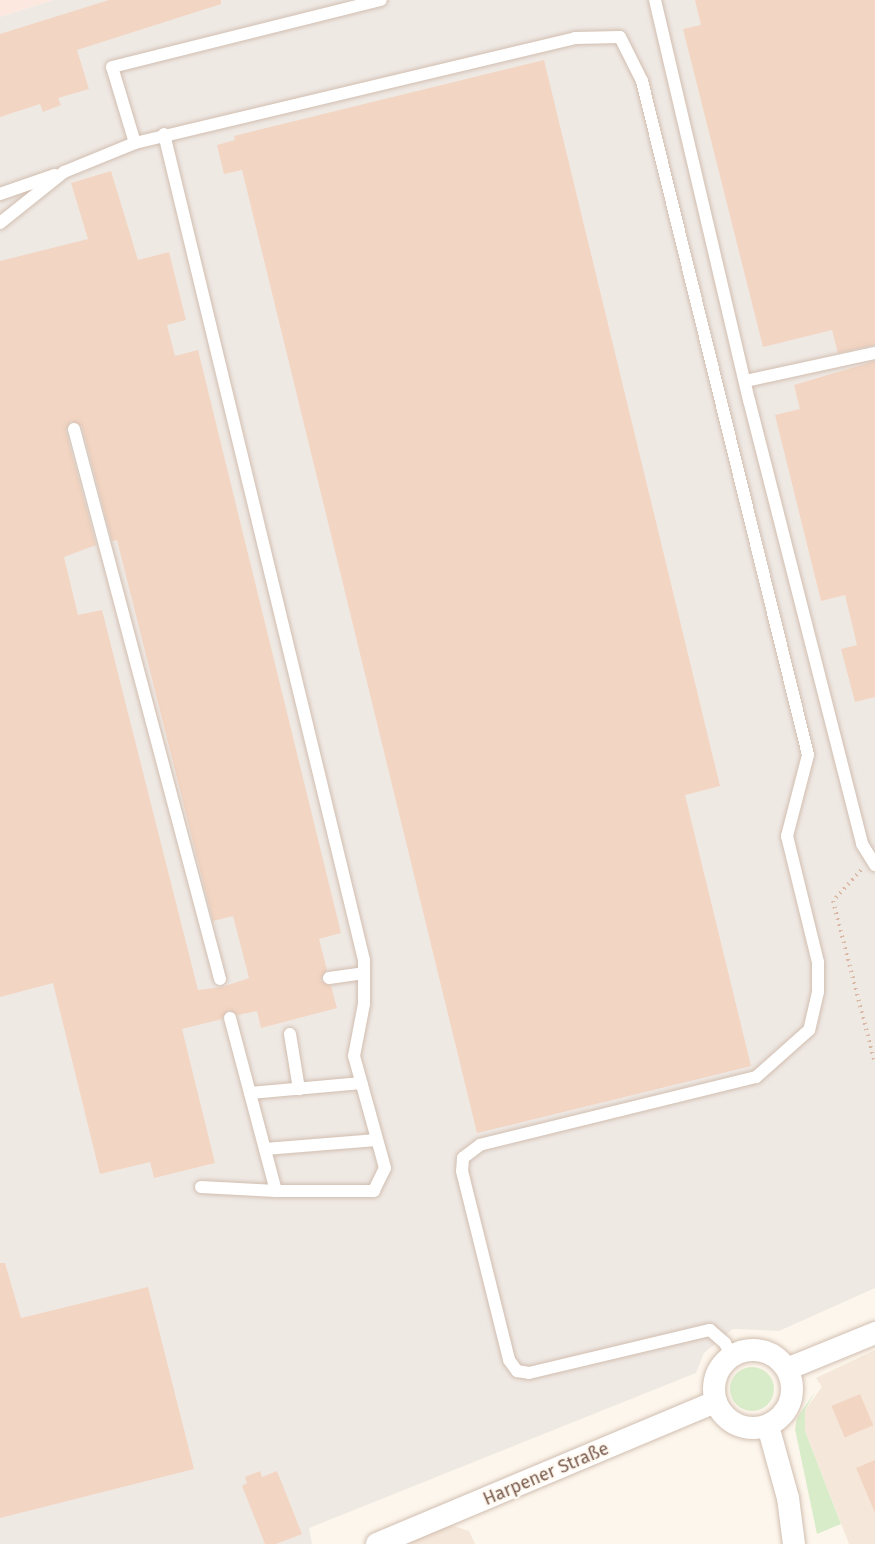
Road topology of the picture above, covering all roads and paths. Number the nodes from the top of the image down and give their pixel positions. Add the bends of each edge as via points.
1 (381, 0) edge
2 (655, 0) edge
3 (164, 134) junction
4 (135, 143) junction
5 (64, 172) junction
6 (0, 194) edge
7 (0, 223) edge
8 (875, 354) edge
9 (745, 381) junction
10 (74, 429) dead end
11 (872, 863) edge
12 (364, 974) junction
13 (329, 978) dead end
14 (220, 979) dead end
15 (230, 1018) dead end
16 (290, 1034) dead end
17 (874, 1060) edge
18 (362, 1083) junction
19 (299, 1089) junction
20 (250, 1093) junction
21 (377, 1140) junction
22 (265, 1149) junction
23 (201, 1187) dead end
24 (276, 1191) junction
25 (875, 1333) edge
26 (732, 1356) junction
27 (787, 1370) junction
28 (715, 1402) junction
29 (768, 1426) junction
30 (377, 1544) edge
31 (794, 1544) edge

1 - 4 lane via 112,67
2 - 9 lane
3 - 4 lane
3 - 12 lane via 364,960
3 - 26 lane via 575,38 620,37 642,81 807,755 787,836 818,962 818,992 809,1030 756,1077 480,1145 463,1158 462,1171 509,1360 517,1371 530,1373 710,1330 725,1343
4 - 5 lane
5 - 6 lane
5 - 7 lane
8 - 9 lane
9 - 11 lane via 862,844
10 - 14 lane
11 - 17 path via 833,901
12 - 13 lane
12 - 18 lane via 364,1004 354,1056
15 - 20 lane
16 - 19 lane
18 - 19 lane
18 - 21 lane
19 - 20 lane
20 - 22 lane
21 - 22 lane
21 - 24 lane via 385,1168 374,1191
22 - 24 lane
23 - 24 lane
25 - 27 street
26 - 27 street via 743,1351 762,1351 778,1359
26 - 28 street via 716,1376
27 - 29 street via 791,1380 790,1402 785,1413
28 - 29 street via 730,1422 742,1428
28 - 30 street, Harpener Straße
29 - 31 street via 786,1489

